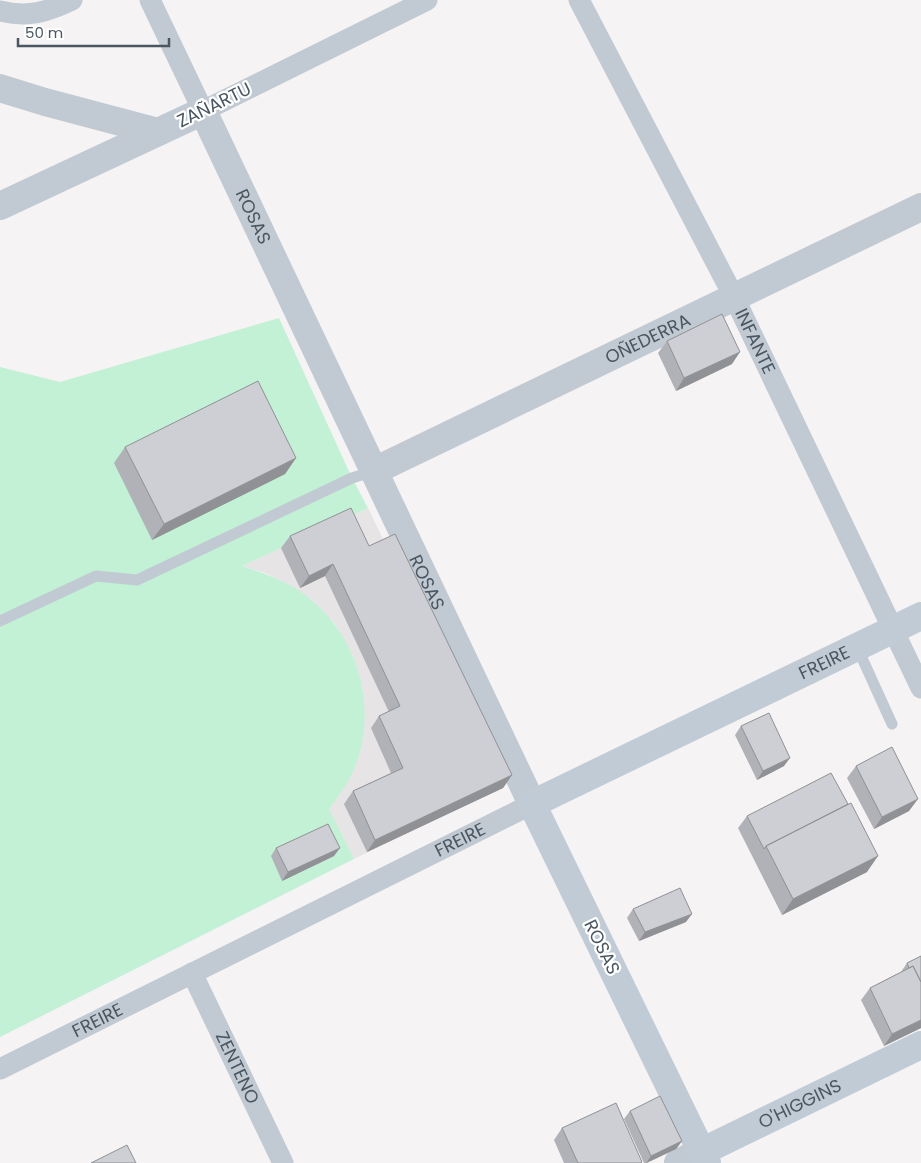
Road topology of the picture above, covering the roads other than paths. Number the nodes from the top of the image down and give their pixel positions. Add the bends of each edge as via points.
1 (72, 0) edge
2 (150, 0) edge
3 (427, 0) edge
4 (579, 0) edge
5 (0, 11) edge
6 (0, 88) edge
7 (203, 111) junction
8 (158, 132) junction
9 (0, 206) edge
10 (921, 207) edge
11 (734, 297) junction
12 (374, 471) junction
13 (921, 616) edge
14 (0, 621) edge
15 (893, 630) junction
16 (857, 647) junction
17 (921, 688) edge
18 (892, 724) dead end
19 (532, 804) junction
20 (192, 973) junction
21 (921, 1045) edge
22 (0, 1069) edge
23 (695, 1159) edge
24 (283, 1163) edge

1 - 5 street via 33,14
2 - 7 street, ROSAS
3 - 7 street, ZAÑARTU
4 - 11 street, INFANTE
6 - 8 street
7 - 8 street, ZAÑARTU
7 - 12 street, ROSAS
8 - 9 street, ZAÑARTU
10 - 11 street, OÑEDERRA
11 - 12 street, OÑEDERRA
11 - 15 street, INFANTE
12 - 14 lane via 352,478 137,580 96,576
12 - 19 street, ROSAS
13 - 15 main road, FREIRE
15 - 16 main road, FREIRE
15 - 17 street, INFANTE
16 - 18 lane
16 - 19 main road, FREIRE
19 - 20 street, FREIRE
19 - 23 main road, ROSAS
20 - 22 street, FREIRE
20 - 24 street, ZENTENO
21 - 23 main road, O'HIGGINS

